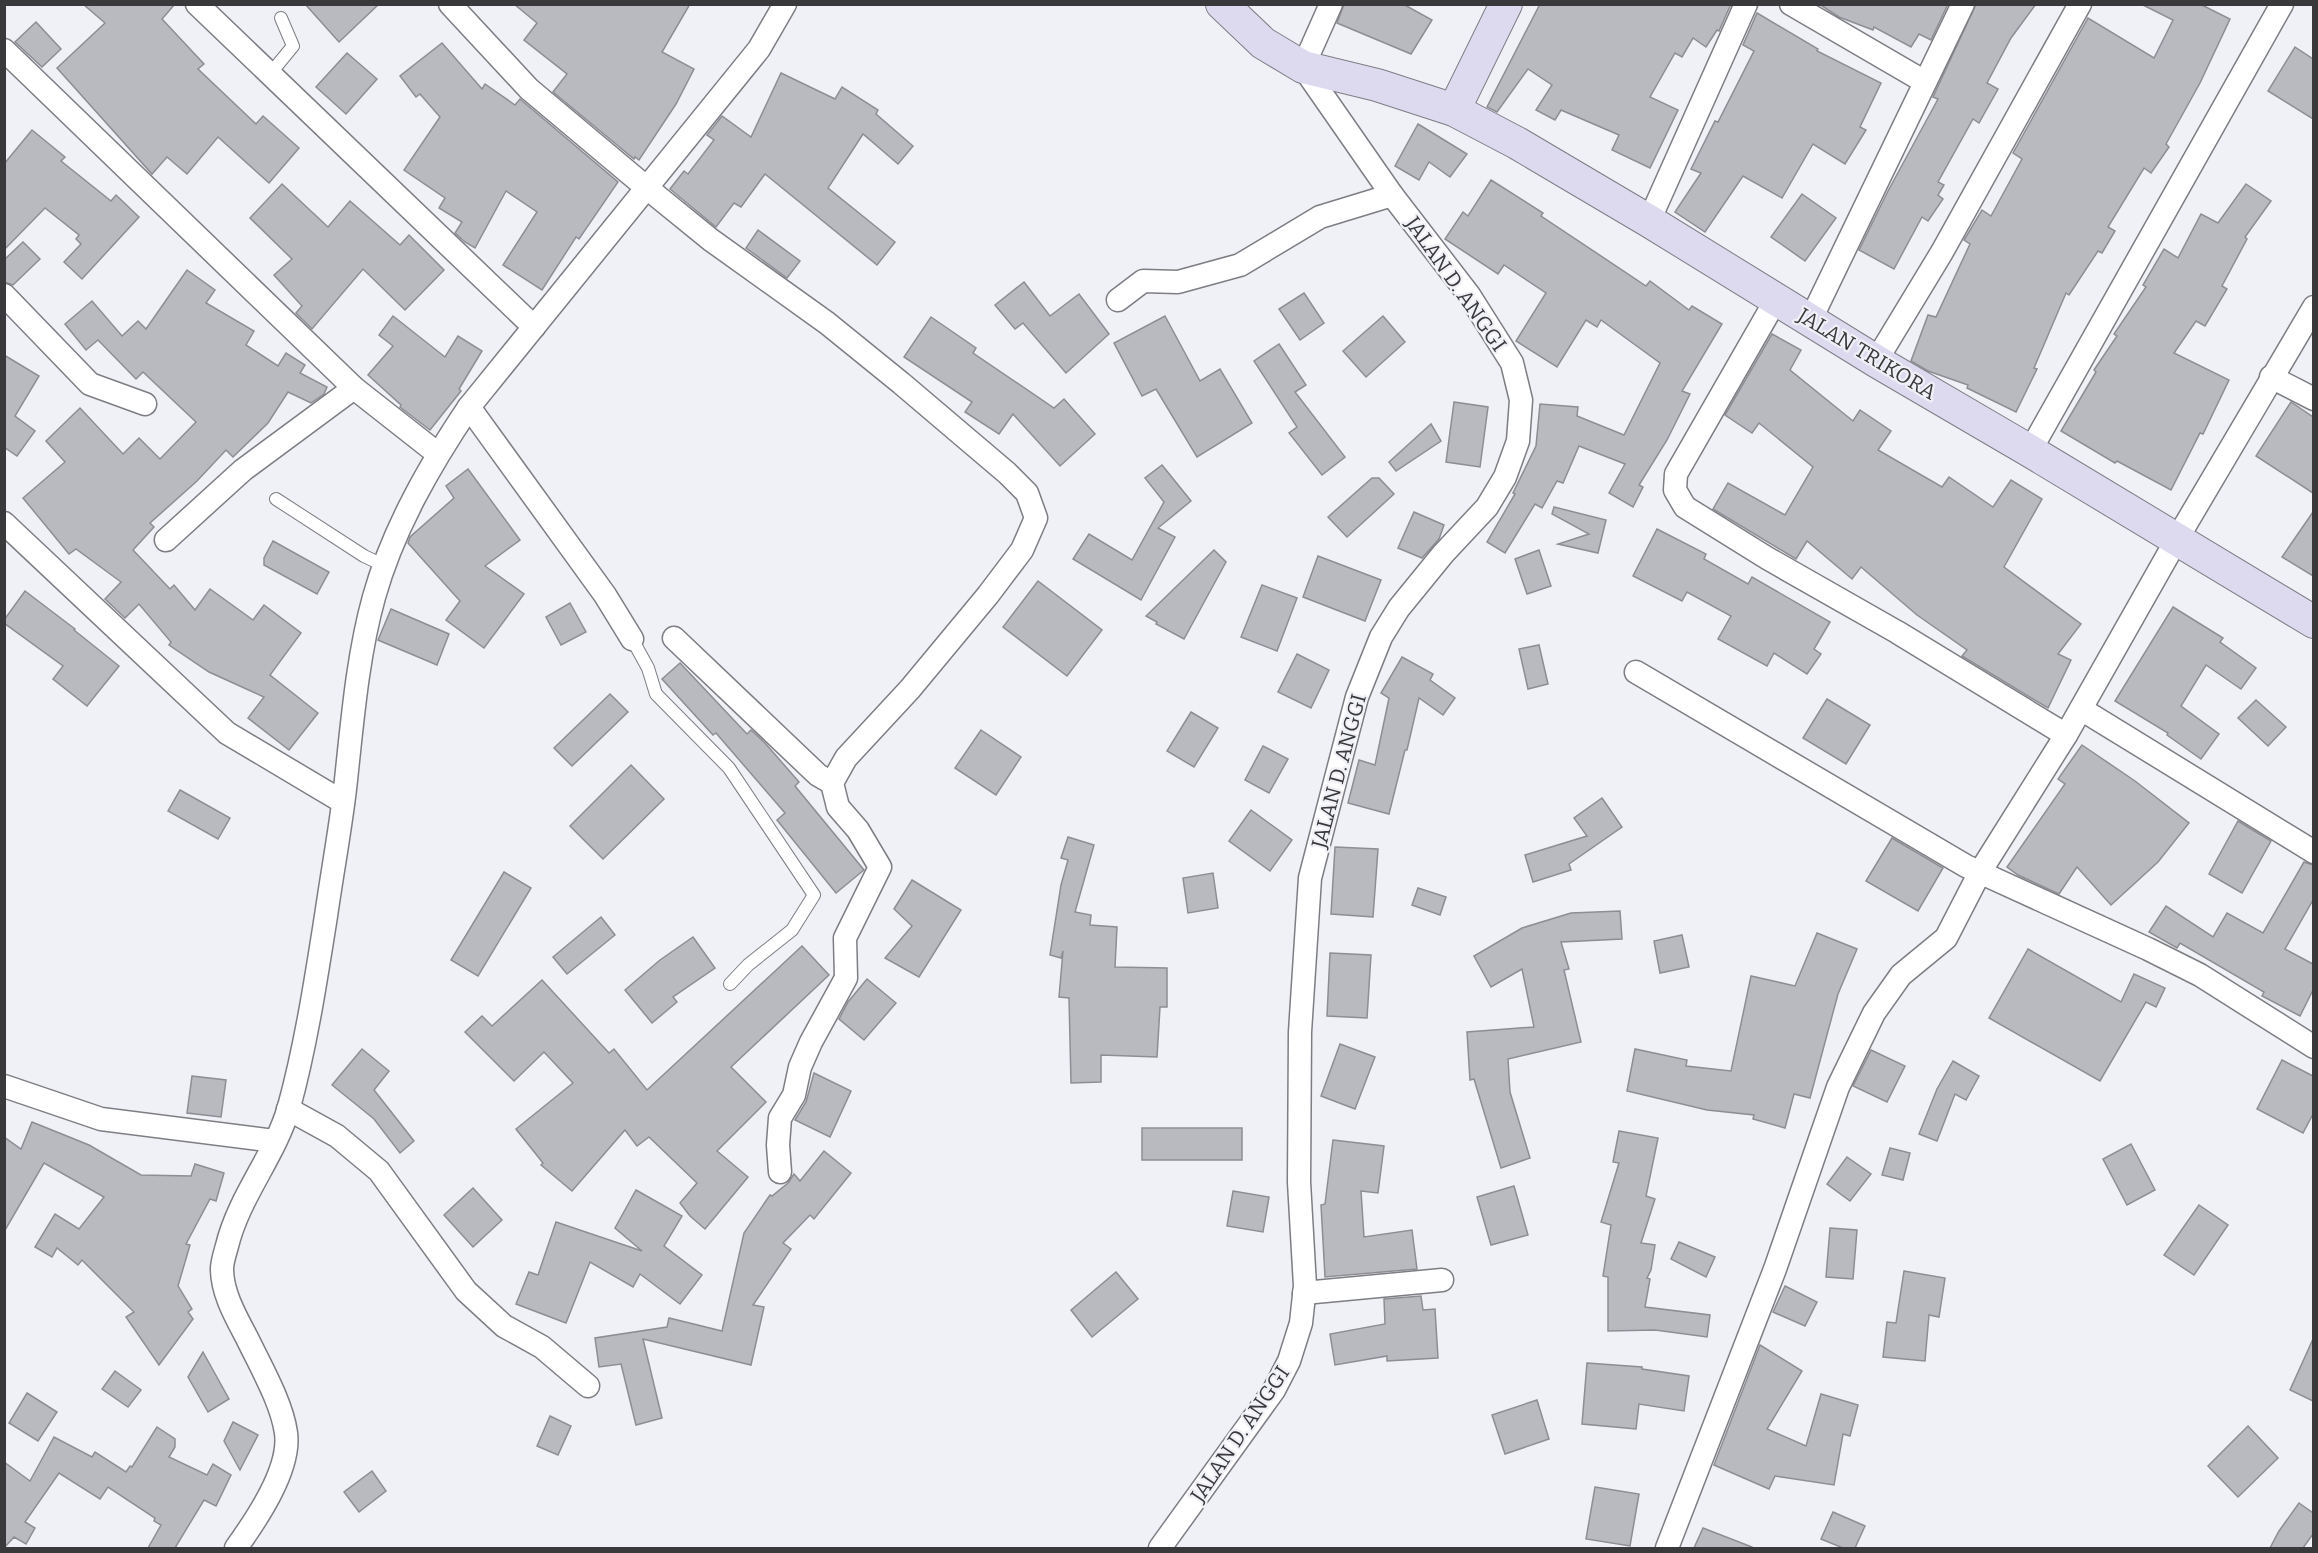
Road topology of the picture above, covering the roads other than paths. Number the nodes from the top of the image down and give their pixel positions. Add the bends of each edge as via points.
1 (197, 4) edge
2 (450, 4) edge
3 (785, 4) edge
4 (1222, 4) edge
5 (1331, 4) edge
6 (1506, 4) edge
7 (1746, 4) edge
8 (1791, 4) edge
9 (1963, 4) edge
10 (2080, 4) edge
11 (2282, 4) edge
12 (281, 18) dead end
13 (4, 50) edge
14 (1303, 67) junction
15 (270, 74) junction
16 (1925, 82) junction
17 (1454, 110) junction
18 (647, 188) junction
19 (1392, 195) junction
20 (1649, 221) junction
21 (4, 296) edge
22 (1777, 298) junction
23 (1118, 300) dead end
24 (2313, 307) edge
25 (1810, 321) junction
26 (534, 327) junction
27 (1876, 361) junction
28 (2271, 377) junction
29 (354, 388) junction
30 (2313, 399) edge
31 (146, 404) dead end
32 (469, 407) junction
33 (2030, 451) junction
34 (438, 454) junction
35 (276, 499) dead end
36 (4, 523) edge
37 (2177, 539) junction
38 (166, 540) dead end
39 (385, 566) junction
40 (2313, 622) edge
41 (674, 638) dead end
42 (632, 639) joint
43 (1636, 672) dead end
44 (2081, 709) junction
45 (2066, 735) junction
46 (832, 783) junction
47 (343, 802) junction
48 (2313, 852) edge
49 (1980, 872) junction
50 (730, 984) dead end
51 (2313, 1047) edge
52 (4, 1086) edge
53 (288, 1109) junction
54 (274, 1141) junction
55 (780, 1172) dead end
56 (1442, 1280) dead end
57 (1304, 1293) junction
58 (588, 1386) dead end
59 (236, 1548) edge
60 (1160, 1548) edge
61 (1667, 1548) edge

1 - 15 street
2 - 18 street via 529,89
3 - 18 street via 759,49
4 - 14 street, JALAN TRIKORA via 1263,43
5 - 14 street
6 - 17 street
7 - 20 street
8 - 16 street
9 - 16 street
10 - 27 street via 1942,252
11 - 33 street
12 - 15 lane via 293,46
13 - 29 street
14 - 17 street, JALAN TRIKORA
14 - 19 street, JALAN D. ANGGI
15 - 26 street
16 - 25 street
17 - 20 street, JALAN TRIKORA
18 - 26 street
18 - 46 street via 901,383 1027,493 1036,518 1022,550 910,689 846,758
19 - 23 street via 1320,216 1240,265 1178,282 1143,281
19 - 57 street, JALAN D. ANGGI via 1468,295 1512,363 1521,400 1518,441 1505,477 1487,507 1399,608 1381,637 1357,697 1310,878 1300,1032 1299,1182
20 - 22 street, JALAN TRIKORA
21 - 31 street via 90,384
22 - 25 street, JALAN TRIKORA
22 - 45 street via 1676,474 1675,490 1685,507
24 - 28 street
25 - 27 street, JALAN TRIKORA
26 - 32 street
27 - 33 street, JALAN TRIKORA
28 - 30 street
28 - 37 street
29 - 34 street
29 - 38 street via 243,470
32 - 34 street
32 - 42 street via 605,595
33 - 37 street, JALAN TRIKORA
34 - 39 street
35 - 39 lane
36 - 47 street via 228,733
37 - 40 street, JALAN TRIKORA
37 - 44 street
39 - 47 street via 374,597 357,685
41 - 46 street via 818,775
42 - 50 lane via 648,668 656,694 729,768 813,895 792,930 748,964
43 - 49 street
44 - 45 street
44 - 48 street
45 - 49 street
46 - 55 street via 837,807 858,830 880,867 845,938 846,978 811,1042 794,1095 780,1118
47 - 53 street via 319,960
49 - 51 street via 2200,975
49 - 61 street via 1946,938 1901,975 1874,1013 1838,1087 1775,1269
52 - 54 street via 101,1119
53 - 54 street
53 - 58 street via 337,1136 379,1171 466,1291 504,1326 542,1347
54 - 59 street via 237,1215 222,1268 234,1313 276,1402 287,1435 275,1484
56 - 57 street
57 - 60 street, JALAN D. ANGGI via 1301,1323 1289,1362 1274,1390

